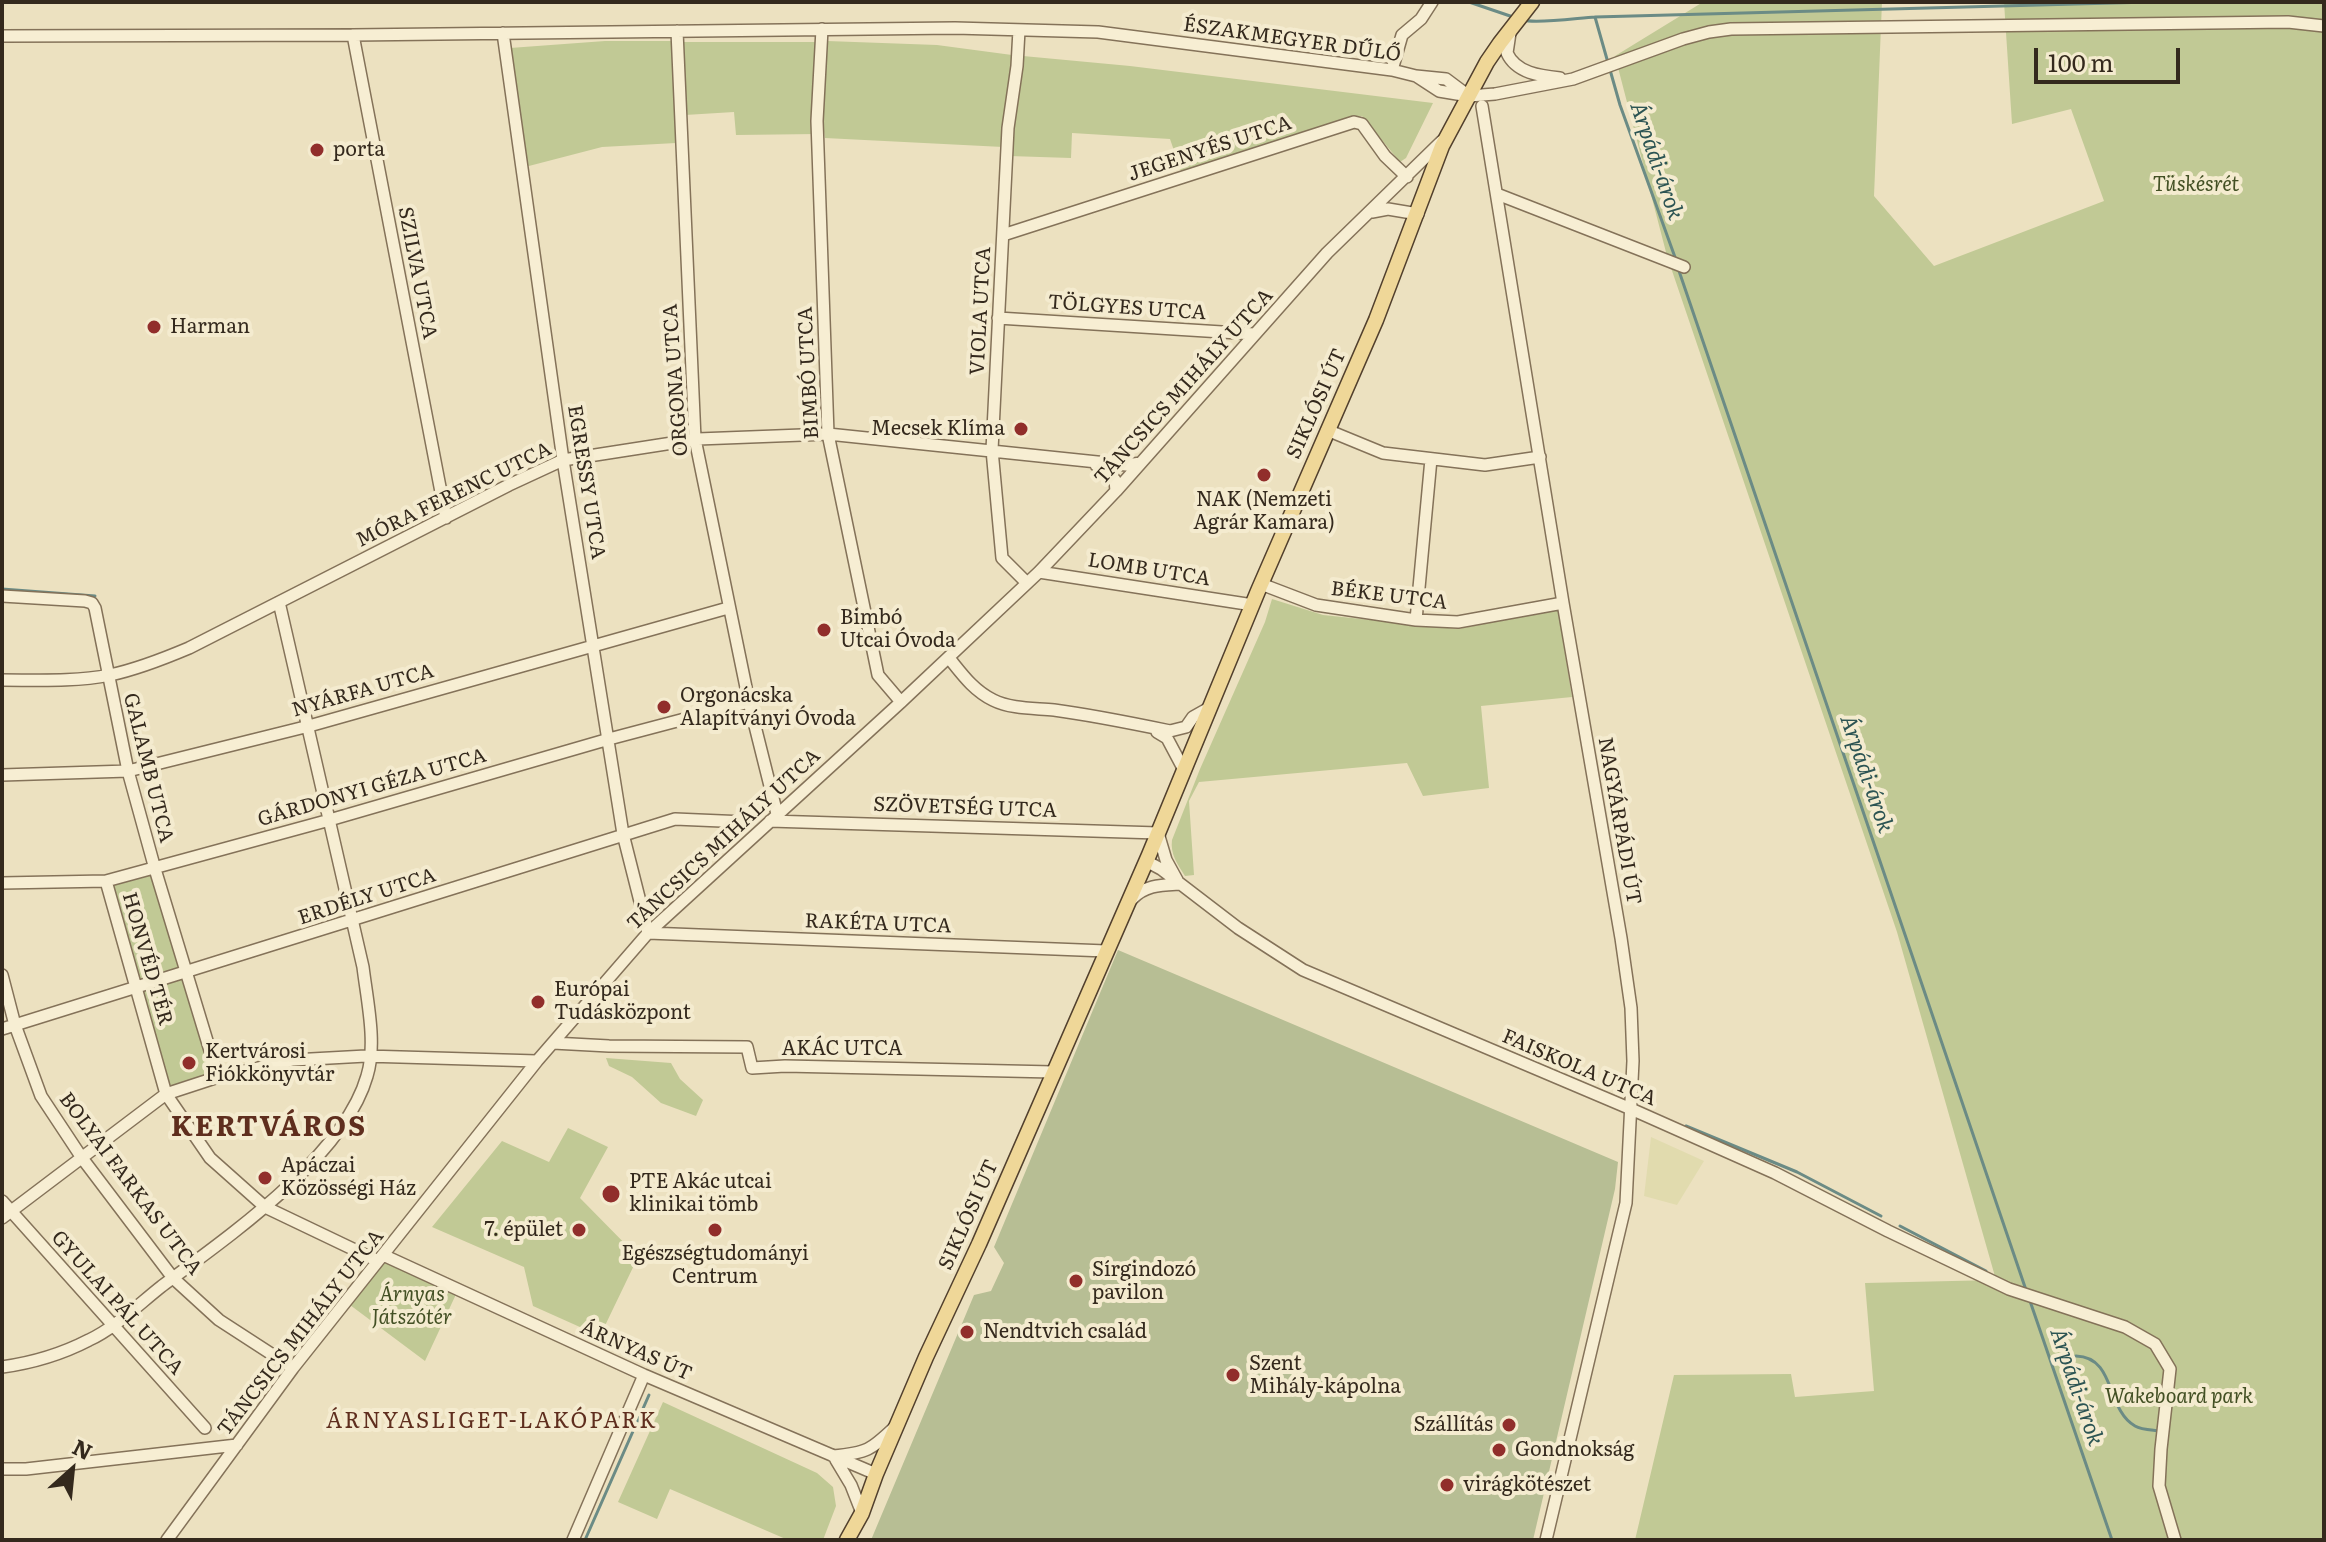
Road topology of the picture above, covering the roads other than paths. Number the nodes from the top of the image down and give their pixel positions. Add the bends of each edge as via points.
1 (1432, 2) edge
2 (1528, 7) edge
3 (1512, 26) junction
4 (2324, 26) edge
5 (822, 29) junction
6 (1019, 30) junction
7 (677, 31) junction
8 (503, 33) junction
9 (353, 35) junction
10 (2, 36) edge
11 (1392, 70) junction
12 (1573, 79) junction
13 (1469, 96) junction
14 (1482, 106) dead end
15 (1450, 131) junction
16 (1407, 177) junction
17 (1497, 194) junction
18 (1418, 214) junction
19 (1359, 222) junction
20 (1003, 235) junction
21 (1679, 265) dead end
22 (998, 318) junction
23 (1254, 334) junction
24 (1327, 430) junction
25 (828, 434) junction
26 (695, 439) junction
27 (992, 450) junction
28 (1540, 457) junction
29 (1431, 459) junction
30 (563, 460) junction
31 (1089, 461) junction
32 (1141, 463) junction
33 (1116, 491) junction
34 (446, 518) junction
35 (1039, 572) junction
36 (1027, 583) junction
37 (1261, 584) junction
38 (2, 596) edge
39 (279, 602) junction
40 (1563, 603) junction
41 (1253, 605) junction
42 (728, 608) junction
43 (1416, 620) junction
44 (593, 646) junction
45 (949, 658) junction
46 (108, 675) junction
47 (2, 680) edge
48 (749, 702) junction
49 (901, 702) junction
50 (1209, 708) junction
51 (1134, 724) junction
52 (309, 726) junction
53 (609, 739) junction
54 (1184, 770) junction
55 (128, 771) junction
56 (2, 775) edge
57 (774, 817) junction
58 (330, 820) junction
59 (745, 822) dead end
60 (1158, 833) junction
61 (623, 834) junction
62 (1146, 861) junction
63 (155, 869) junction
64 (106, 881) junction
65 (2, 883) edge
66 (1179, 884) junction
67 (1127, 905) junction
68 (353, 920) junction
69 (648, 933) junction
70 (1106, 951) junction
71 (186, 973) junction
72 (2, 975) edge
73 (137, 988) junction
74 (15, 1025) junction
75 (2, 1029) edge
76 (553, 1043) junction
77 (370, 1056) junction
78 (537, 1061) junction
79 (1053, 1072) junction
80 (218, 1077) junction
81 (166, 1094) junction
82 (1631, 1109) junction
83 (82, 1158) junction
84 (2, 1201) edge
85 (265, 1207) junction
86 (7, 1215) edge
87 (381, 1258) junction
88 (173, 1278) junction
89 (112, 1325) junction
90 (2, 1367) edge
91 (293, 1368) junction
92 (644, 1375) junction
93 (897, 1424) junction
94 (205, 1428) dead end
95 (237, 1445) junction
96 (833, 1456) junction
97 (2, 1469) edge
98 (876, 1474) junction
99 (862, 1513) junction
100 (168, 1538) edge
101 (573, 1540) edge
102 (847, 1540) edge
103 (1546, 1540) edge
104 (2175, 1540) edge

1 - 11 street via 1402,35
2 - 3 main road, SIKLÓSI ÚT
3 - 12 street via 1507,53 1517,66 1538,75
3 - 13 main road, SIKLÓSI ÚT
4 - 12 street via 2288,22 1731,29 1683,39
5 - 6 street, ÉSZAKMEGYER DŰLŐ
5 - 7 street, ÉSZAKMEGYER DŰLŐ
5 - 25 street, BIMBÓ UTCA via 817,121
6 - 11 street, ÉSZAKMEGYER DŰLŐ via 1098,32
6 - 20 street, VIOLA UTCA
7 - 8 street, ÉSZAKMEGYER DŰLŐ
7 - 26 street, ORGONA UTCA
8 - 9 street, ÉSZAKMEGYER DŰLŐ
8 - 30 street, EGRESSY UTCA
9 - 10 street, ÉSZAKMEGYER DŰLŐ
9 - 34 street, SZILVA UTCA
11 - 13 street, ÉSZAKMEGYER DŰLŐ via 1416,76 1439,91
12 - 13 street
13 - 15 main road, SIKLÓSI ÚT
14 - 17 street, NAGYÁRPÁDI ÚT
15 - 16 street, TÁNCSICS MIHÁLY UTCA
15 - 18 main road, SIKLÓSI ÚT
16 - 19 street, TÁNCSICS MIHÁLY UTCA
16 - 20 street, JEGENYÉS UTCA via 1362,124 1354,122
17 - 21 street
17 - 28 street, NAGYÁRPÁDI ÚT
18 - 19 street, TÁNCSICS MIHÁLY UTCA via 1378,210
18 - 24 main road, SIKLÓSI ÚT
19 - 23 street, TÁNCSICS MIHÁLY UTCA
20 - 22 street, VIOLA UTCA
22 - 23 street, TÖLGYES UTCA
22 - 27 street, VIOLA UTCA
23 - 32 street, TÁNCSICS MIHÁLY UTCA
24 - 29 street via 1383,453
24 - 37 main road, SIKLÓSI ÚT
25 - 26 street, MÓRA FERENC UTCA
25 - 27 street, MÓRA FERENC UTCA
25 - 49 street, BIMBÓ UTCA via 878,675
26 - 30 street, MÓRA FERENC UTCA
26 - 42 street, ORGONA UTCA
27 - 31 street, MÓRA FERENC UTCA
27 - 36 street, VIOLA UTCA via 1002,558
28 - 29 street via 1485,465
28 - 40 street, NAGYÁRPÁDI ÚT
29 - 43 street
30 - 34 street, MÓRA FERENC UTCA
30 - 44 street, EGRESSY UTCA
31 - 32 street, MÓRA FERENC UTCA
31 - 33 street via 1106,470
32 - 33 street, TÁNCSICS MIHÁLY UTCA
33 - 35 street, TÁNCSICS MIHÁLY UTCA
34 - 39 street, MÓRA FERENC UTCA
35 - 36 street, TÁNCSICS MIHÁLY UTCA
35 - 41 street, LOMB UTCA
36 - 45 street, TÁNCSICS MIHÁLY UTCA
37 - 41 main road, SIKLÓSI ÚT
37 - 43 street, BÉKE UTCA via 1316,605
38 - 46 street, GALAMB UTCA via 92,603
39 - 46 street, MÓRA FERENC UTCA via 189,648
39 - 52 street
40 - 43 street, BÉKE UTCA via 1458,622
40 - 82 street, NAGYÁRPÁDI ÚT via 1631,1008
41 - 50 main road, SIKLÓSI ÚT
42 - 44 street, NYÁRFA UTCA
42 - 48 street, ORGONA UTCA
44 - 52 street, NYÁRFA UTCA
44 - 53 street, EGRESSY UTCA
45 - 49 street, TÁNCSICS MIHÁLY UTCA
45 - 51 street via 968,682 995,701
46 - 47 street, MÓRA FERENC UTCA
46 - 55 street, GALAMB UTCA
48 - 53 street, GÁRDONYI GÉZA UTCA
48 - 57 street, ORGONA UTCA
49 - 57 street, TÁNCSICS MIHÁLY UTCA
50 - 51 street via 1178,730
50 - 54 main road, SIKLÓSI ÚT
51 - 54 street via 1167,738
52 - 55 street, NYÁRFA UTCA
52 - 58 street
53 - 58 street, GÁRDONYI GÉZA UTCA
53 - 61 street, EGRESSY UTCA
54 - 60 main road, SIKLÓSI ÚT
55 - 56 street, NYÁRFA UTCA
55 - 63 street, GALAMB UTCA
57 - 60 street, SZÖVETSÉG UTCA
57 - 69 street, TÁNCSICS MIHÁLY UTCA
58 - 63 street, GÁRDONYI GÉZA UTCA
58 - 68 street
59 - 61 street, ERDÉLY UTCA via 675,819
60 - 62 main road, SIKLÓSI ÚT
60 - 66 street
61 - 68 street, ERDÉLY UTCA
61 - 69 street, EGRESSY UTCA
62 - 66 street, FAISKOLA UTCA
62 - 67 main road, SIKLÓSI ÚT
63 - 64 street, GÁRDONYI GÉZA UTCA
63 - 71 street, HONVÉD TÉR
64 - 65 street, GÁRDONYI GÉZA UTCA
64 - 73 street, HONVÉD TÉR
66 - 67 street via 1139,891
66 - 82 street, FAISKOLA UTCA via 1303,970
67 - 70 main road, SIKLÓSI ÚT
68 - 71 street, ERDÉLY UTCA
68 - 77 street via 370,1016
69 - 70 street, RAKÉTA UTCA
69 - 76 street, TÁNCSICS MIHÁLY UTCA
70 - 79 main road, SIKLÓSI ÚT
71 - 73 street, ERDÉLY UTCA
71 - 80 street, HONVÉD TÉR
72 - 74 street, BOLYAI FARKAS UTCA
73 - 74 street, ERDÉLY UTCA
73 - 81 street, HONVÉD TÉR
74 - 75 street, ERDÉLY UTCA
74 - 83 street, BOLYAI FARKAS UTCA via 41,1096
76 - 78 street, TÁNCSICS MIHÁLY UTCA
76 - 79 street, AKÁC UTCA via 747,1047 752,1068
77 - 78 street
77 - 80 street via 293,1060
77 - 85 street via 364,1085 343,1127
78 - 87 street, TÁNCSICS MIHÁLY UTCA
79 - 93 main road, SIKLÓSI ÚT
80 - 81 street
81 - 83 street
81 - 85 street, HONVÉD TÉR via 210,1158
82 - 103 street, NAGYÁRPÁDI ÚT via 1626,1203
82 - 104 street, FAISKOLA UTCA via 1775,1173 2009,1289 2125,1327 2155,1344 2170,1369 2159,1486
83 - 86 street
83 - 88 street, BOLYAI FARKAS UTCA
84 - 86 street, GYULAI PÁL UTCA
85 - 87 street, ÁRNYAS ÚT
85 - 88 street
86 - 89 street, GYULAI PÁL UTCA
87 - 91 street, TÁNCSICS MIHÁLY UTCA
87 - 92 street, ÁRNYAS ÚT via 468,1292
88 - 89 street
88 - 91 street, BOLYAI FARKAS UTCA via 219,1320
89 - 90 street via 90,1340
89 - 94 street, GYULAI PÁL UTCA
91 - 95 street, TÁNCSICS MIHÁLY UTCA
92 - 96 street, ÁRNYAS ÚT
92 - 101 street
93 - 96 street via 874,1447
93 - 98 main road, SIKLÓSI ÚT
95 - 97 street
95 - 100 street, TÁNCSICS MIHÁLY UTCA
96 - 98 street, ÁRNYAS ÚT
96 - 99 street
98 - 99 main road, SIKLÓSI ÚT
99 - 102 main road, SIKLÓSI ÚT

